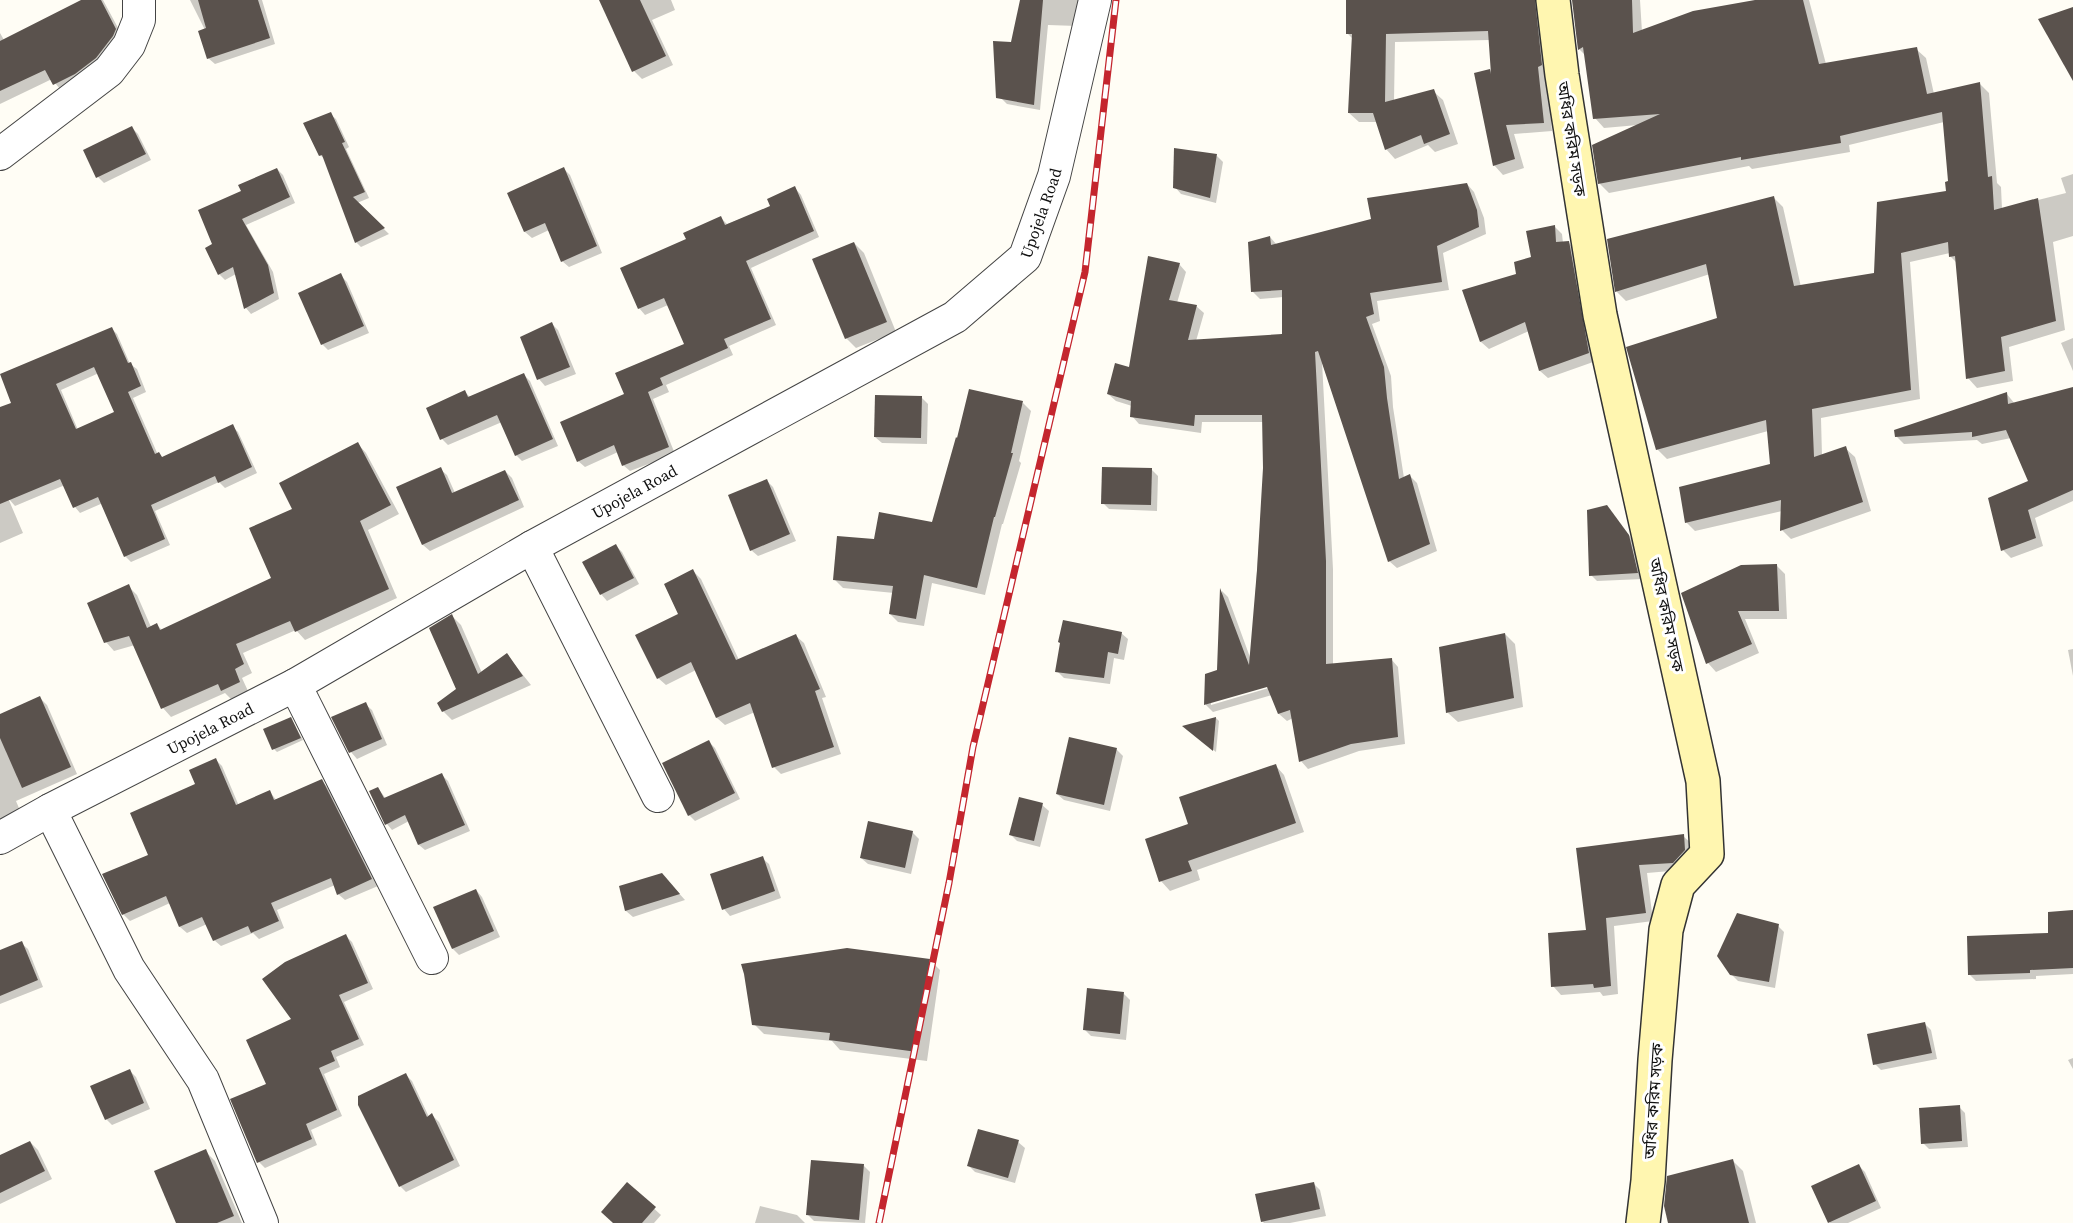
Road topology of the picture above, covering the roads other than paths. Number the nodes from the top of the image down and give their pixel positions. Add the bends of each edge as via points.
1 (139, 0) edge
2 (1095, 0) edge
3 (1553, 0) edge
4 (0, 154) edge
5 (532, 547) junction
6 (296, 685) junction
7 (658, 796) dead end
8 (50, 810) junction
9 (0, 838) edge
10 (432, 958) dead end
11 (262, 1223) edge
12 (1643, 1223) edge

1 - 4 street via 139,20 129,45 109,71
2 - 5 street, Upojela Road via 1054,176 1025,257 955,317
3 - 12 main road, অধির করিম সড়ক via 1600,315 1703,781 1707,854 1678,885 1666,930
5 - 6 street, Upojela Road
5 - 7 street
6 - 8 street, Upojela Road
6 - 10 street
8 - 9 street, Upojela Road
8 - 11 street via 129,969 203,1080

